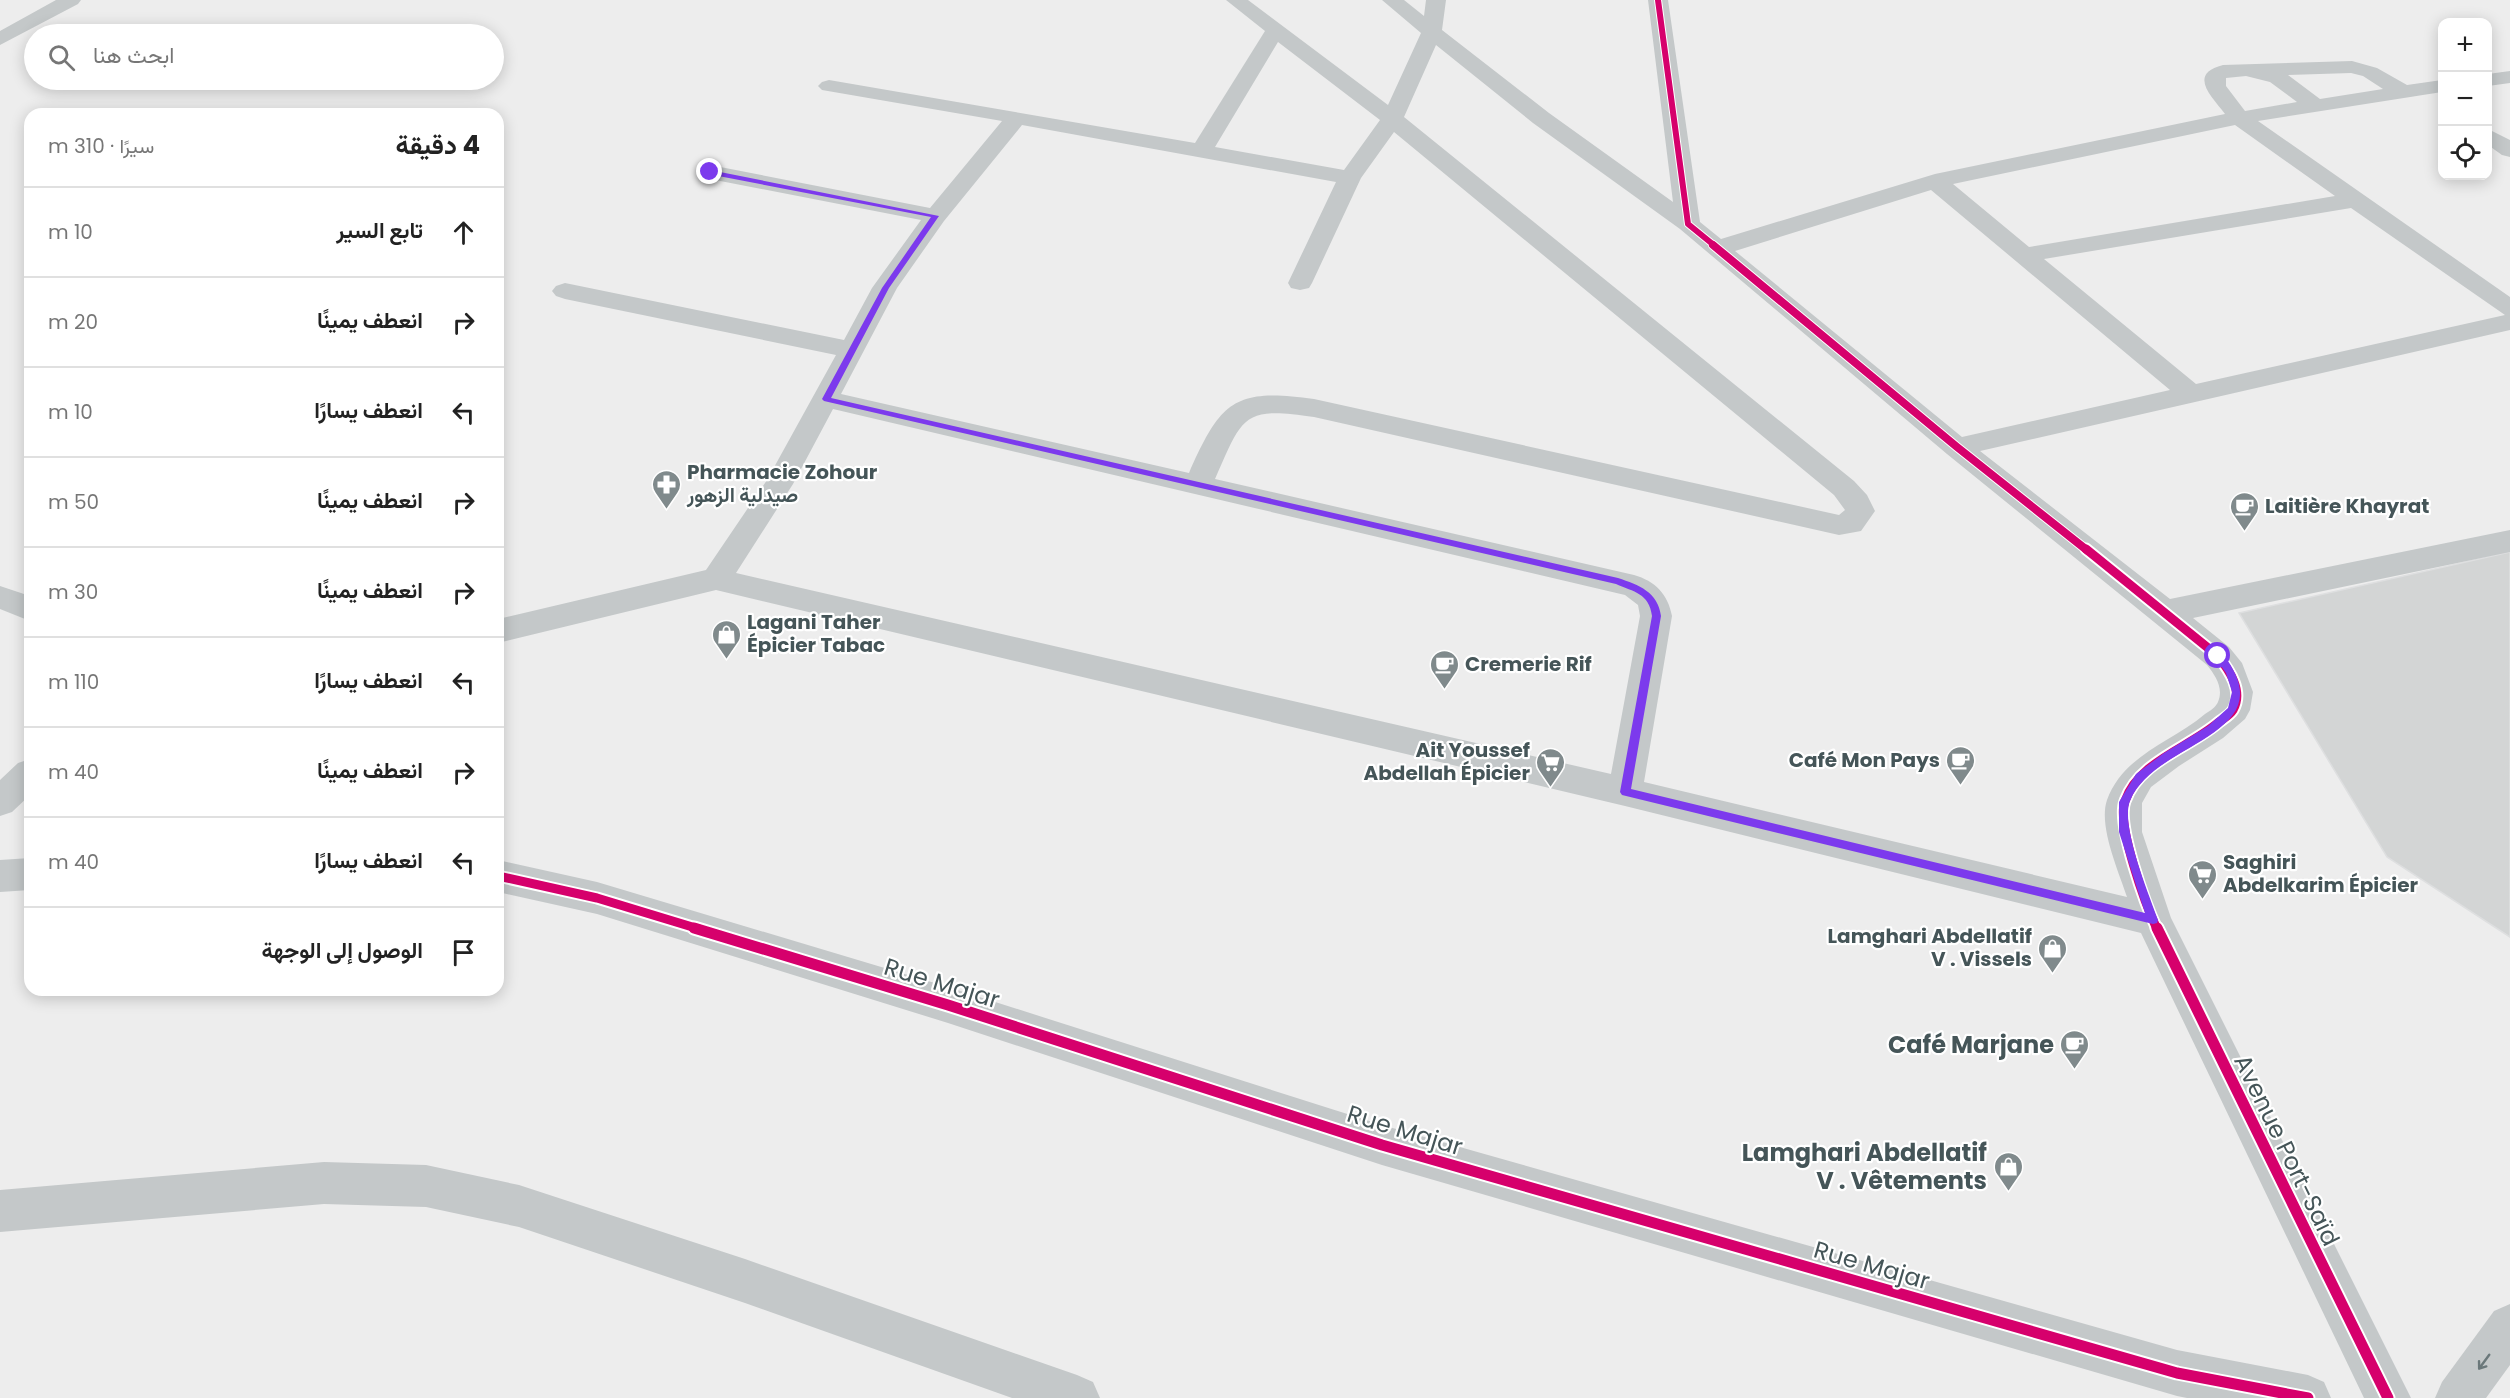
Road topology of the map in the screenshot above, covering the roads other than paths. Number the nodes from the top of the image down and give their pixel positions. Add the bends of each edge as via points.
1 (71, 0) edge
2 (1236, 0) edge
3 (1392, 0) edge
4 (1436, 0) edge
5 (1658, 0) edge
6 (27, 24) edge
7 (24, 26) edge
8 (1275, 31) junction
9 (1432, 32) junction
10 (0, 39) edge
11 (2264, 70) junction
12 (2510, 77) edge
13 (2492, 79) edge
14 (829, 86) dead end
15 (2438, 87) edge
16 (2409, 91) junction
17 (2438, 105) edge
18 (2316, 106) junction
19 (1017, 117) junction
20 (2239, 118) junction
21 (1392, 119) junction
22 (2492, 139) edge
23 (2510, 150) edge
24 (1201, 151) junction
25 (710, 172) dead end
26 (1350, 178) junction
27 (1935, 181) junction
28 (2354, 200) junction
29 (936, 216) junction
30 (1688, 224) junction
31 (1718, 248) junction
32 (2026, 255) junction
33 (1300, 283) dead end
34 (565, 291) dead end
35 (2510, 309) edge
36 (2510, 322) edge
37 (853, 350) junction
38 (2190, 393) junction
39 (826, 399) junction
40 (1957, 447) junction
41 (1198, 484) junction
42 (2510, 541) edge
43 (716, 579) junction
44 (0, 597) edge
45 (24, 607) edge
46 (2165, 612) junction
47 (504, 630) edge
48 (24, 778) edge
49 (1625, 792) junction
50 (0, 802) edge
51 (24, 874) edge
52 (0, 876) edge
53 (504, 877) edge
54 (2153, 920) junction
55 (0, 1211) edge
56 (2510, 1327) edge
57 (1077, 1398) edge
58 (2308, 1398) edge
59 (2388, 1398) edge
60 (2458, 1398) edge

1 - 6 street
2 - 8 street
3 - 9 street, Avenue Port-Saïd
4 - 9 street
5 - 30 street
7 - 10 street
8 - 21 street
8 - 24 street
9 - 21 street
9 - 30 street, Avenue Port-Saïd via 1540,118
11 - 16 street via 2352,67
11 - 18 street
11 - 20 street via 2222,71 2215,76 2215,87
12 - 13 street
14 - 19 street
15 - 16 street
16 - 17 street
16 - 18 street
18 - 20 street
19 - 24 street
19 - 29 street
20 - 27 street
20 - 28 street
21 - 26 street
21 - 41 street via 1844,488 1857,502 1857,518 1851,525 1839,525 1314,408 1266,403 1247,407 1235,415 1224,429
22 - 23 street
24 - 26 street
25 - 29 street
26 - 33 street
27 - 31 street
27 - 32 street
28 - 32 street
28 - 35 street
29 - 37 street via 885,288
30 - 31 street, Avenue Port-Saïd
31 - 40 street, Avenue Port-Saïd
32 - 38 street
34 - 37 street
36 - 38 street
37 - 39 street
38 - 40 street
39 - 41 street
39 - 43 street via 779,484
40 - 46 street, Avenue Port-Saïd
41 - 49 street via 1618,581 1647,594 1655,604 1656,616
42 - 46 street
43 - 47 street
43 - 49 street
44 - 45 street
46 - 54 street, Avenue Port-Saïd via 2218,656 2231,672 2237,692 2233,710 2139,777 2124,802 2124,832
48 - 50 street
49 - 54 street
51 - 52 street
53 - 58 street, Rue Majar via 597,898 948,1005 1382,1145 2177,1373
54 - 59 street, Avenue Port-Saïd
55 - 57 street via 324,1183 426,1186 519,1206
56 -> 60 street

